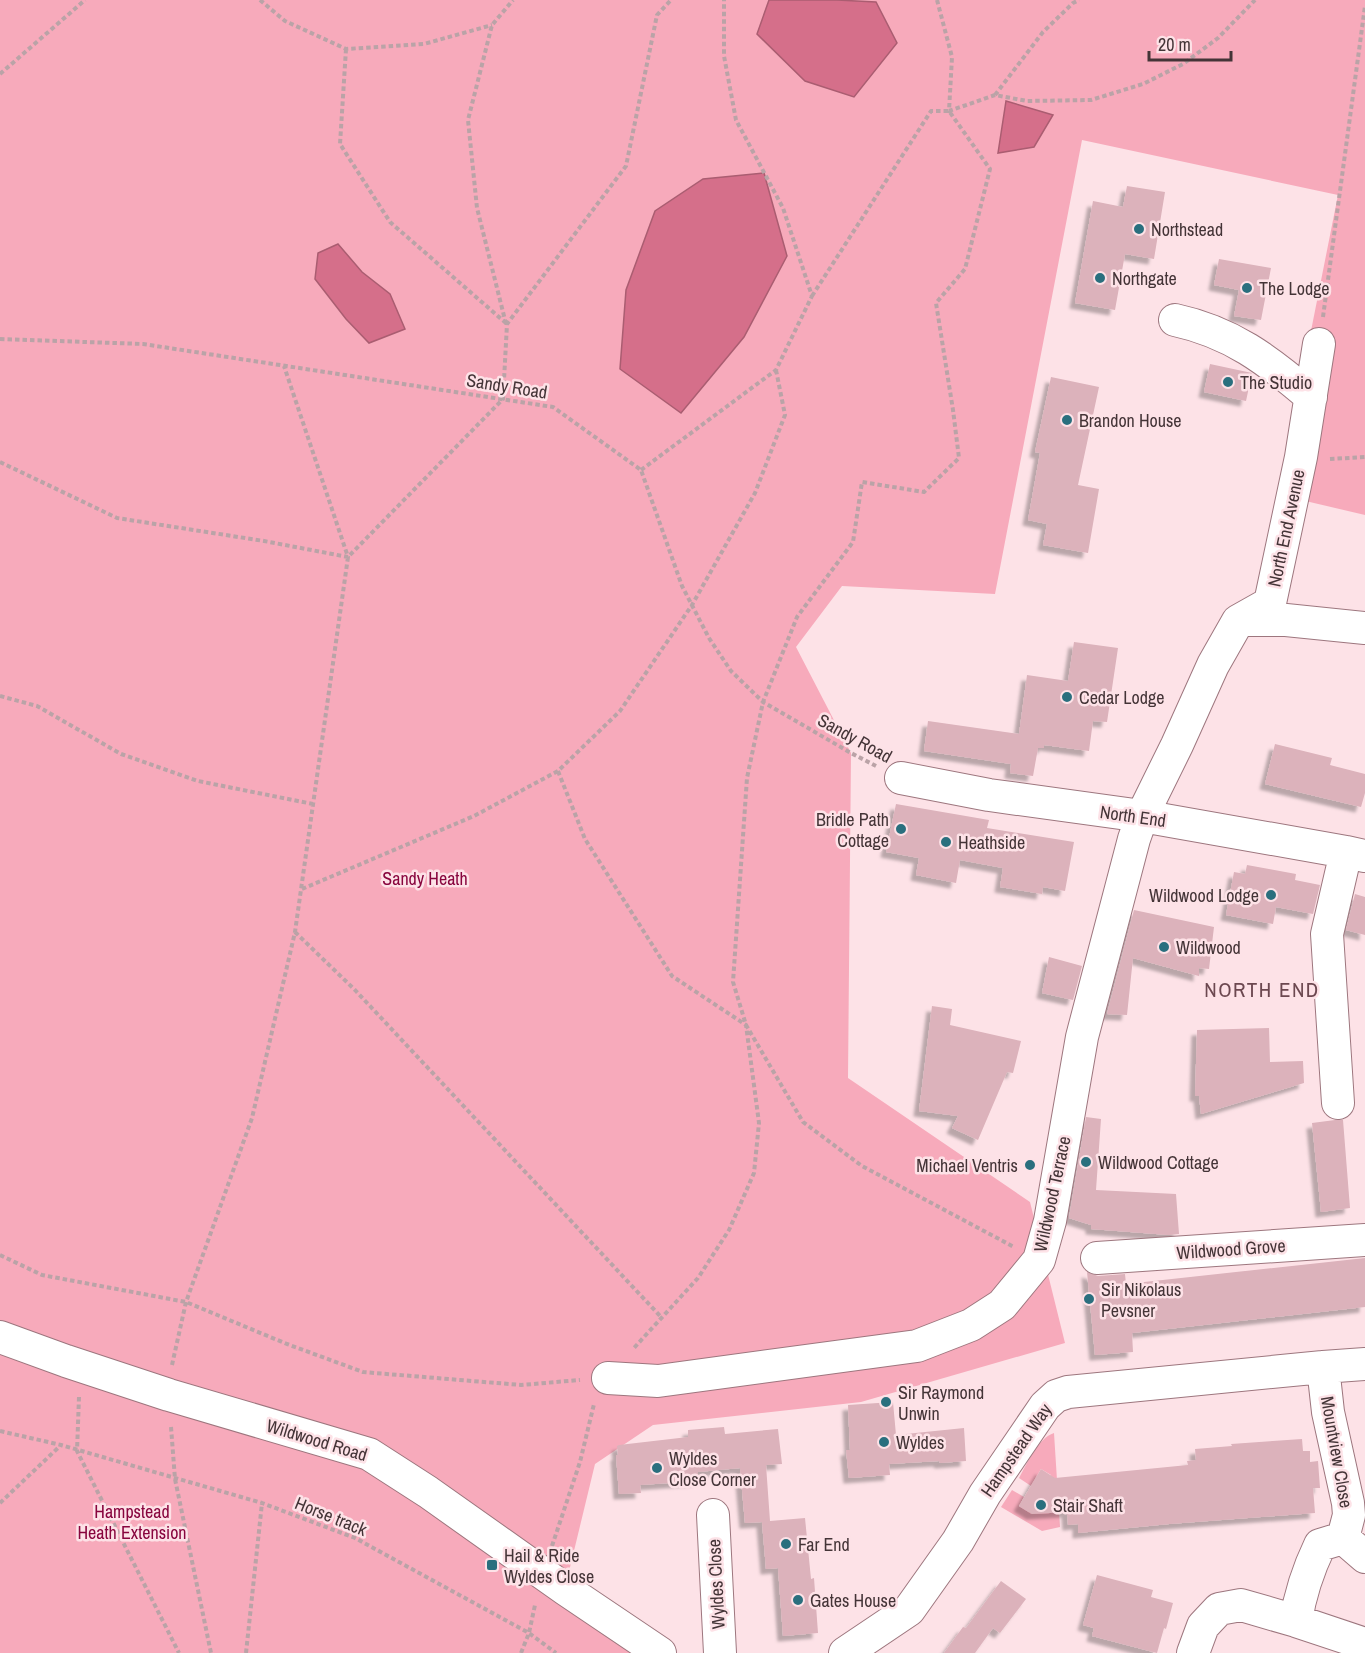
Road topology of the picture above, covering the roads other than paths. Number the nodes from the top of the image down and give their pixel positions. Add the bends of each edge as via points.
1 (1175, 320) dead end
2 (1319, 344) road end
3 (1311, 397) junction
4 (1241, 620) junction
5 (1365, 628) edge
6 (901, 778) road end
7 (1142, 816) junction
8 (1355, 854) edge
9 (1338, 1103) dead end
10 (1365, 1240) edge
11 (1097, 1258) dead end
12 (0, 1337) edge
13 (1365, 1364) edge
14 (1323, 1367) junction
15 (608, 1378) road end
16 (713, 1515) dead end
17 (1354, 1547) edge
18 (1296, 1621) junction
19 (1365, 1644) edge
20 (660, 1653) edge
21 (720, 1653) edge
22 (845, 1653) edge
23 (1193, 1653) edge

1 - 3 street via 1225,336 1283,373
2 - 3 street, North End Avenue
3 - 4 street, North End Avenue via 1270,603
4 - 5 street
4 - 7 street, North End Avenue via 1212,665
6 - 7 street, North End via 989,795
7 - 8 street, North End
7 - 15 street, Wildwood Terrace via 1082,1038 1050,1221 1039,1260 1002,1305 971,1325 917,1346 658,1381
8 - 9 street via 1328,934
10 - 11 street, Wildwood Grove
12 - 20 street, Wildwood Road via 169,1395 369,1454
13 - 14 street, Hampstead Way
14 - 17 street, Mountview Close
14 - 22 street, Hampstead Way via 1056,1396 1045,1406 909,1610
16 - 21 street, Wyldes Close
17 - 18 street, Mountview Close via 1320,1545 1299,1598
18 - 19 street
18 - 23 street via 1241,1605 1219,1609 1203,1626

